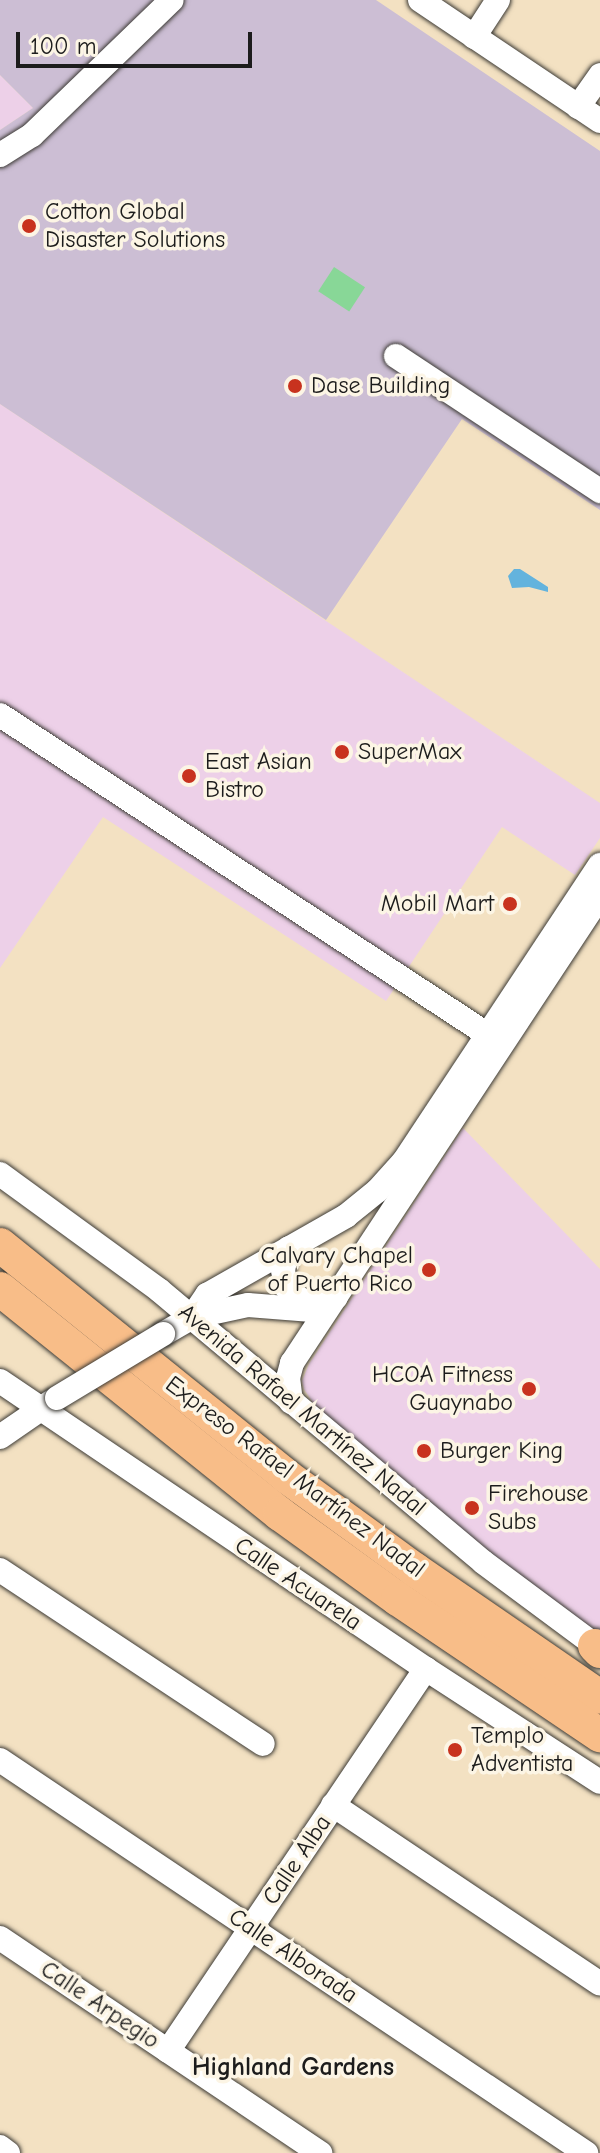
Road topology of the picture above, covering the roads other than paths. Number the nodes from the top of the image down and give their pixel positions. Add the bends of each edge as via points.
1 (172, 0) edge
2 (420, 0) edge
3 (498, 0) edge
4 (474, 37) junction
5 (600, 75) edge
6 (578, 107) junction
7 (600, 121) edge
8 (0, 155) edge
9 (396, 356) dead end
10 (600, 491) edge
11 (0, 715) edge
12 (600, 865) edge
13 (600, 896) edge
14 (495, 1039) junction
15 (0, 1174) edge
16 (0, 1245) edge
17 (289, 1248) junction
18 (0, 1289) edge
19 (330, 1300) junction
20 (192, 1317) junction
21 (0, 1381) edge
22 (291, 1402) junction
23 (49, 1403) junction
24 (0, 1437) edge
25 (0, 1570) edge
26 (596, 1647) edge
27 (426, 1669) junction
28 (600, 1697) edge
29 (600, 1735) edge
30 (263, 1744) dead end
31 (0, 1760) edge
32 (600, 1782) edge
33 (333, 1805) junction
34 (251, 1928) junction
35 (0, 1938) edge
36 (600, 1984) edge
37 (168, 2051) junction
38 (0, 2147) edge
39 (8, 2153) edge
40 (320, 2153) edge
41 (586, 2153) edge

1 - 8 street via 32,135
2 - 4 street
3 - 4 street
4 - 6 street
5 - 6 street
6 - 7 street
9 - 10 street
11 - 14 street
12 - 14 street
13 - 14 street
14 - 17 street via 377,1191 346,1216
14 - 19 street
15 - 20 street, Avenida Rafael Martínez Nadal
16 - 28 highway, Expreso Rafael Martínez Nadal via 286,1476
17 - 19 street via 285,1286 301,1300
17 - 20 street via 207,1295
18 - 29 highway, Expreso Rafael Martínez Nadal via 280,1514
19 - 20 street via 304,1310 248,1305
19 - 22 street via 292,1363
20 - 22 street, Avenida Rafael Martínez Nadal
20 - 23 street, bridge
21 - 23 street, Calle Acuarela
22 - 26 street, Avenida Rafael Martínez Nadal via 483,1562
23 - 24 street
23 - 27 street, Calle Acuarela
25 - 30 street
27 - 32 street, Calle Acuarela
27 - 33 street, Calle Alba
31 - 34 street, Calle Alborada
33 - 34 street, Calle Alba
33 - 36 street
34 - 37 street, Calle Alba
34 - 41 street, Calle Alborada
35 - 37 street, Calle Arpegio
37 - 40 street, Calle Arpegio
38 - 39 street

